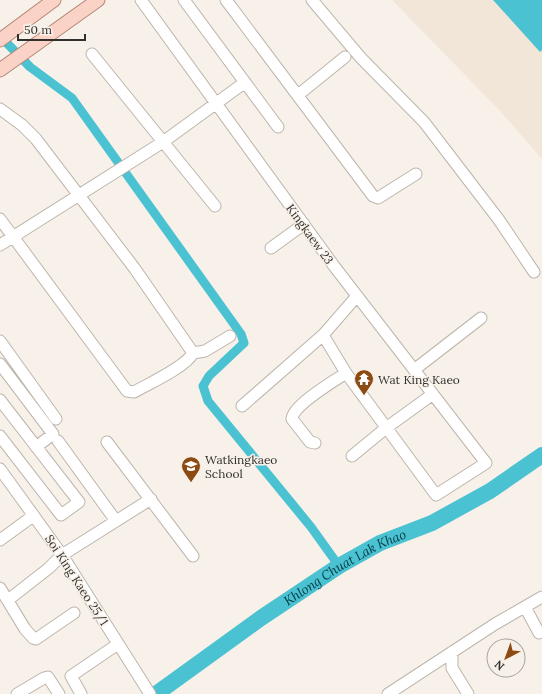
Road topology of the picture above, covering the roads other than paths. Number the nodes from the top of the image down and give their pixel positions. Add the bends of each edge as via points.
1 (54, 0) edge
2 (98, 0) edge
3 (141, 0) edge
4 (184, 0) edge
5 (226, 0) edge
6 (312, 0) edge
7 (0, 40) edge
8 (92, 54) dead end
9 (345, 57) dead end
10 (4, 67) edge
11 (244, 83) junction
12 (298, 95) junction
13 (216, 104) junction
14 (0, 109) edge
15 (278, 127) dead end
16 (163, 142) junction
17 (416, 174) dead end
18 (78, 194) junction
19 (215, 206) dead end
20 (0, 219) edge
21 (304, 224) junction
22 (13, 237) junction
23 (0, 245) edge
24 (271, 248) dead end
25 (534, 272) dead end
26 (357, 296) junction
27 (481, 318) dead end
28 (323, 335) junction
29 (230, 336) dead end
30 (0, 341) edge
31 (193, 353) junction
32 (0, 364) edge
33 (414, 370) junction
34 (346, 373) junction
35 (433, 394) junction
36 (0, 400) edge
37 (242, 406) dead end
38 (56, 419) dead end
39 (386, 428) junction
40 (0, 436) edge
41 (58, 441) dead end
42 (107, 442) dead end
43 (315, 443) dead end
44 (36, 447) junction
45 (352, 456) dead end
46 (0, 469) edge
47 (150, 499) junction
48 (33, 516) junction
49 (116, 522) junction
50 (0, 540) edge
51 (62, 555) junction
52 (193, 556) dead end
53 (0, 588) edge
54 (542, 597) edge
55 (8, 600) junction
56 (525, 607) junction
57 (74, 613) dead end
58 (540, 633) dead end
59 (118, 644) junction
60 (452, 652) junction
61 (147, 690) edge
62 (18, 694) edge
63 (60, 694) edge
64 (81, 694) edge
65 (388, 694) edge
66 (468, 694) edge

1 - 7 main road
2 - 10 main road
3 - 13 street, Kingkaew 23
4 - 11 street
5 - 12 street
6 - 25 street via 361,58 424,122 494,214
8 - 16 street
9 - 12 street
11 - 13 street
11 - 15 street
12 - 17 street via 376,198 385,195
13 - 16 street
13 - 21 street, Kingkaew 23
14 - 18 street via 36,140
16 - 18 street
16 - 19 street
18 - 22 street
18 - 31 street via 135,269
20 - 22 street
21 - 24 street
21 - 26 street, Kingkaew 23
22 - 23 street
22 - 31 street via 127,391 134,392 181,364
26 - 28 street
26 - 33 street, Kingkaew 23
27 - 33 street
28 - 34 street
28 - 37 street
29 - 31 street via 205,351
30 - 38 street
32 - 44 street via 53,434
33 - 35 street, Kingkaew 23
34 - 39 street
34 - 43 street via 298,407 293,415 292,419 310,442
35 - 39 street
35 - 39 street, Kingkaew 23 via 486,463 436,495
36 - 44 street
39 - 45 street
40 - 44 street via 61,515 79,502
41 - 49 street
42 - 47 street
46 - 48 street, Soi King Kaeo 25/1
47 - 49 street
47 - 52 street
48 - 50 street
48 - 51 street, Soi King Kaeo 25/1
49 - 51 street
51 - 55 street
51 - 59 street, Soi King Kaeo 25/1
53 - 55 street
54 - 56 street
55 - 57 street via 33,638
56 - 58 street
56 - 60 street
59 - 61 street, Soi King Kaeo 25/1
59 - 64 street via 71,676
60 - 65 street
60 - 66 street via 452,668
62 - 63 street via 48,677

